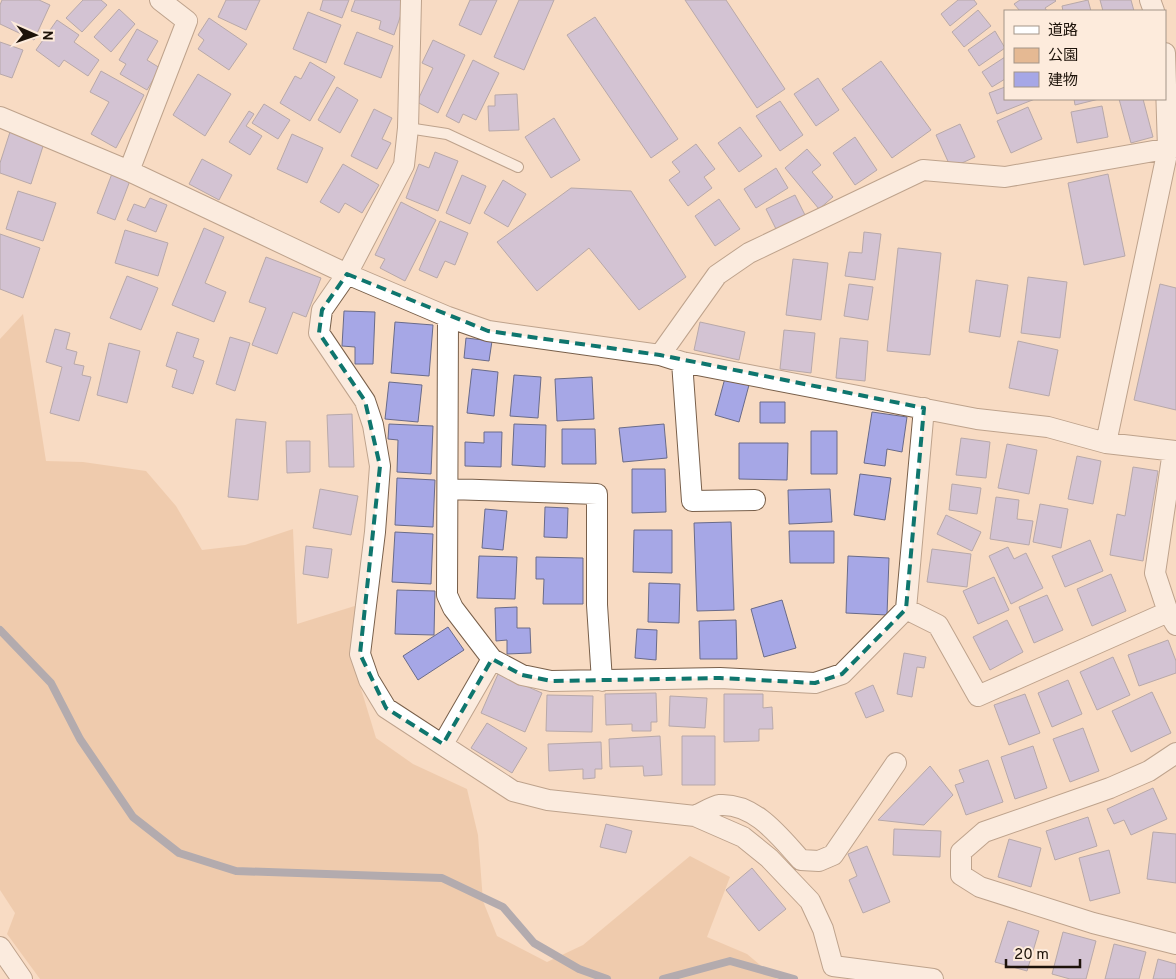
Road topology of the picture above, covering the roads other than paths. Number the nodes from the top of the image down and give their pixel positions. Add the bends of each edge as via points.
1 (160, 0) edge
2 (411, 0) edge
3 (1166, 67) edge
4 (0, 117) edge
5 (408, 128) junction
6 (1172, 148) edge
7 (518, 166) dead end
8 (129, 171) junction
9 (347, 274) junction
10 (448, 317) junction
11 (660, 355) junction
12 (682, 362) junction
13 (924, 408) junction
14 (1106, 443) junction
15 (1174, 451) edge
16 (449, 489) junction
17 (756, 500) dead end
18 (906, 609) junction
19 (1172, 618) edge
20 (492, 658) junction
21 (602, 681) junction
22 (443, 744) junction
23 (1176, 753) edge
24 (896, 763) dead end
25 (695, 816) junction
26 (1176, 944) edge
27 (0, 947) edge
28 (831, 972) edge
29 (22, 979) edge
30 (933, 979) edge

1 - 8 street via 187,21
2 - 5 street
3 - 6 street
4 - 8 street
5 - 7 lane via 447,134
5 - 9 street via 404,165
6 - 11 street via 1005,177 923,170 749,253 717,275
6 - 14 street
8 - 9 street
9 - 10 street
9 - 22 street via 322,310 319,333 365,401 374,425 380,466 360,654 369,680 386,708
10 - 11 street via 488,331
10 - 16 street
11 - 12 street
12 - 13 street
12 - 17 street via 692,501
13 - 14 street via 976,419 1048,427
13 - 18 street
14 - 15 street
15 - 19 street via 1155,573
16 - 20 street via 447,595 453,608
16 - 21 street via 597,494 597,605
18 - 19 street via 938,625 978,696
18 - 21 street via 842,674 815,683 720,678
20 - 21 street via 522,675 551,681
20 - 22 street
22 - 25 street via 513,791 548,800
23 - 26 street via 1149,771 1110,788 984,832 961,852 961,875 980,887 1084,920
24 - 25 street via 833,855 819,861 800,860 765,821 738,808 719,805
25 - 28 street via 743,837 769,858 810,901 823,929
27 - 29 street
28 - 30 street

